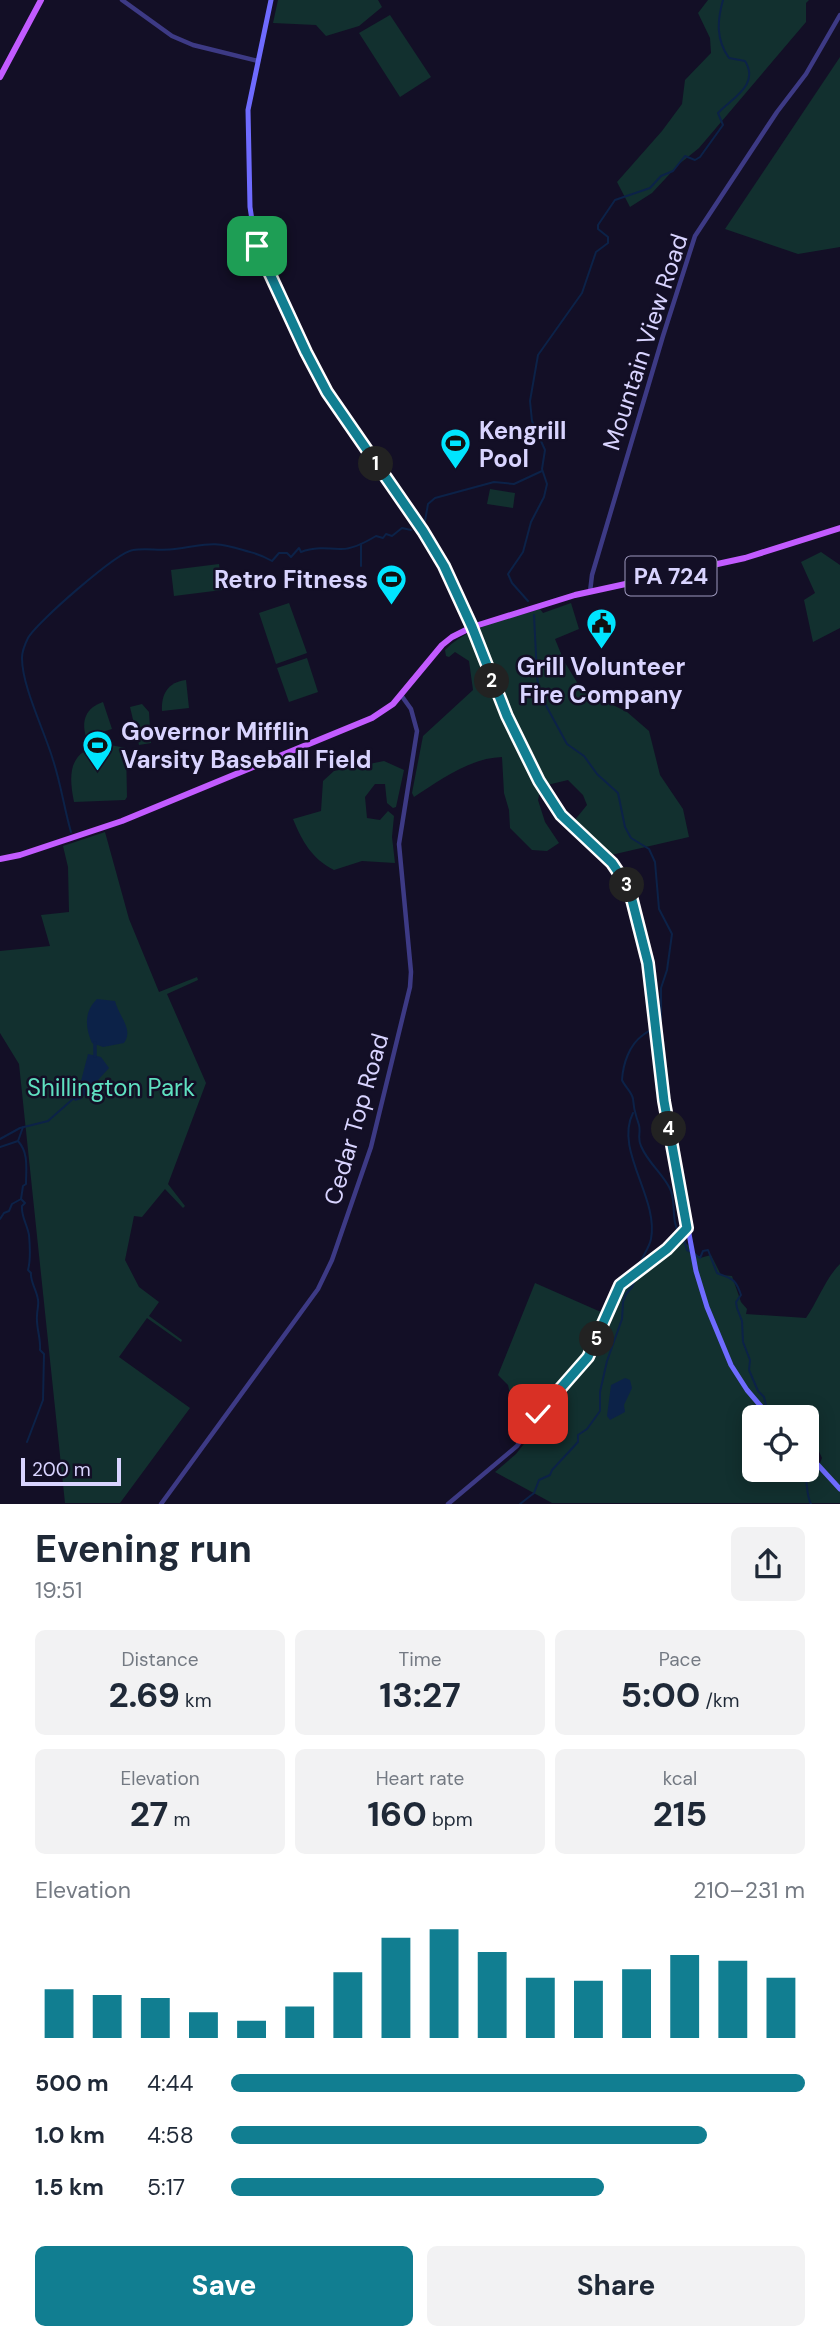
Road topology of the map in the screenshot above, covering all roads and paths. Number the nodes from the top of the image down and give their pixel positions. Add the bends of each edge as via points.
1 (41, 0) edge
2 (122, 0) edge
3 (271, 0) edge
4 (840, 15) edge
5 (258, 61) junction
6 (0, 78) edge
7 (840, 528) edge
8 (590, 592) junction
9 (472, 627) junction
10 (401, 695) junction
11 (2, 857) edge
12 (687, 1228) junction
13 (760, 1405) edge
14 (819, 1465) edge
15 (840, 1489) edge
16 (162, 1503) edge
17 (448, 1503) edge

1 - 6 main road
2 - 5 street via 192,45
3 - 5 main road
4 - 8 street, Mountain View Road via 806,74 695,236
5 - 9 main road via 248,119 255,240 327,392 437,552
7 - 8 main road, PA 724 via 723,564
8 - 9 main road, PA 724
9 - 10 main road, PA 724 via 442,645
9 - 12 main road via 507,716 546,792 569,824 612,863 629,888 647,954 665,1104
10 - 11 main road, PA 724 via 372,718 122,821
10 - 16 street, Cedar Top Road via 417,731 399,844 411,981 371,1147 318,1289
12 - 13 main road via 707,1307 726,1354
12 - 17 street via 620,1285 588,1357 547,1402 517,1447
14 - 15 main road

